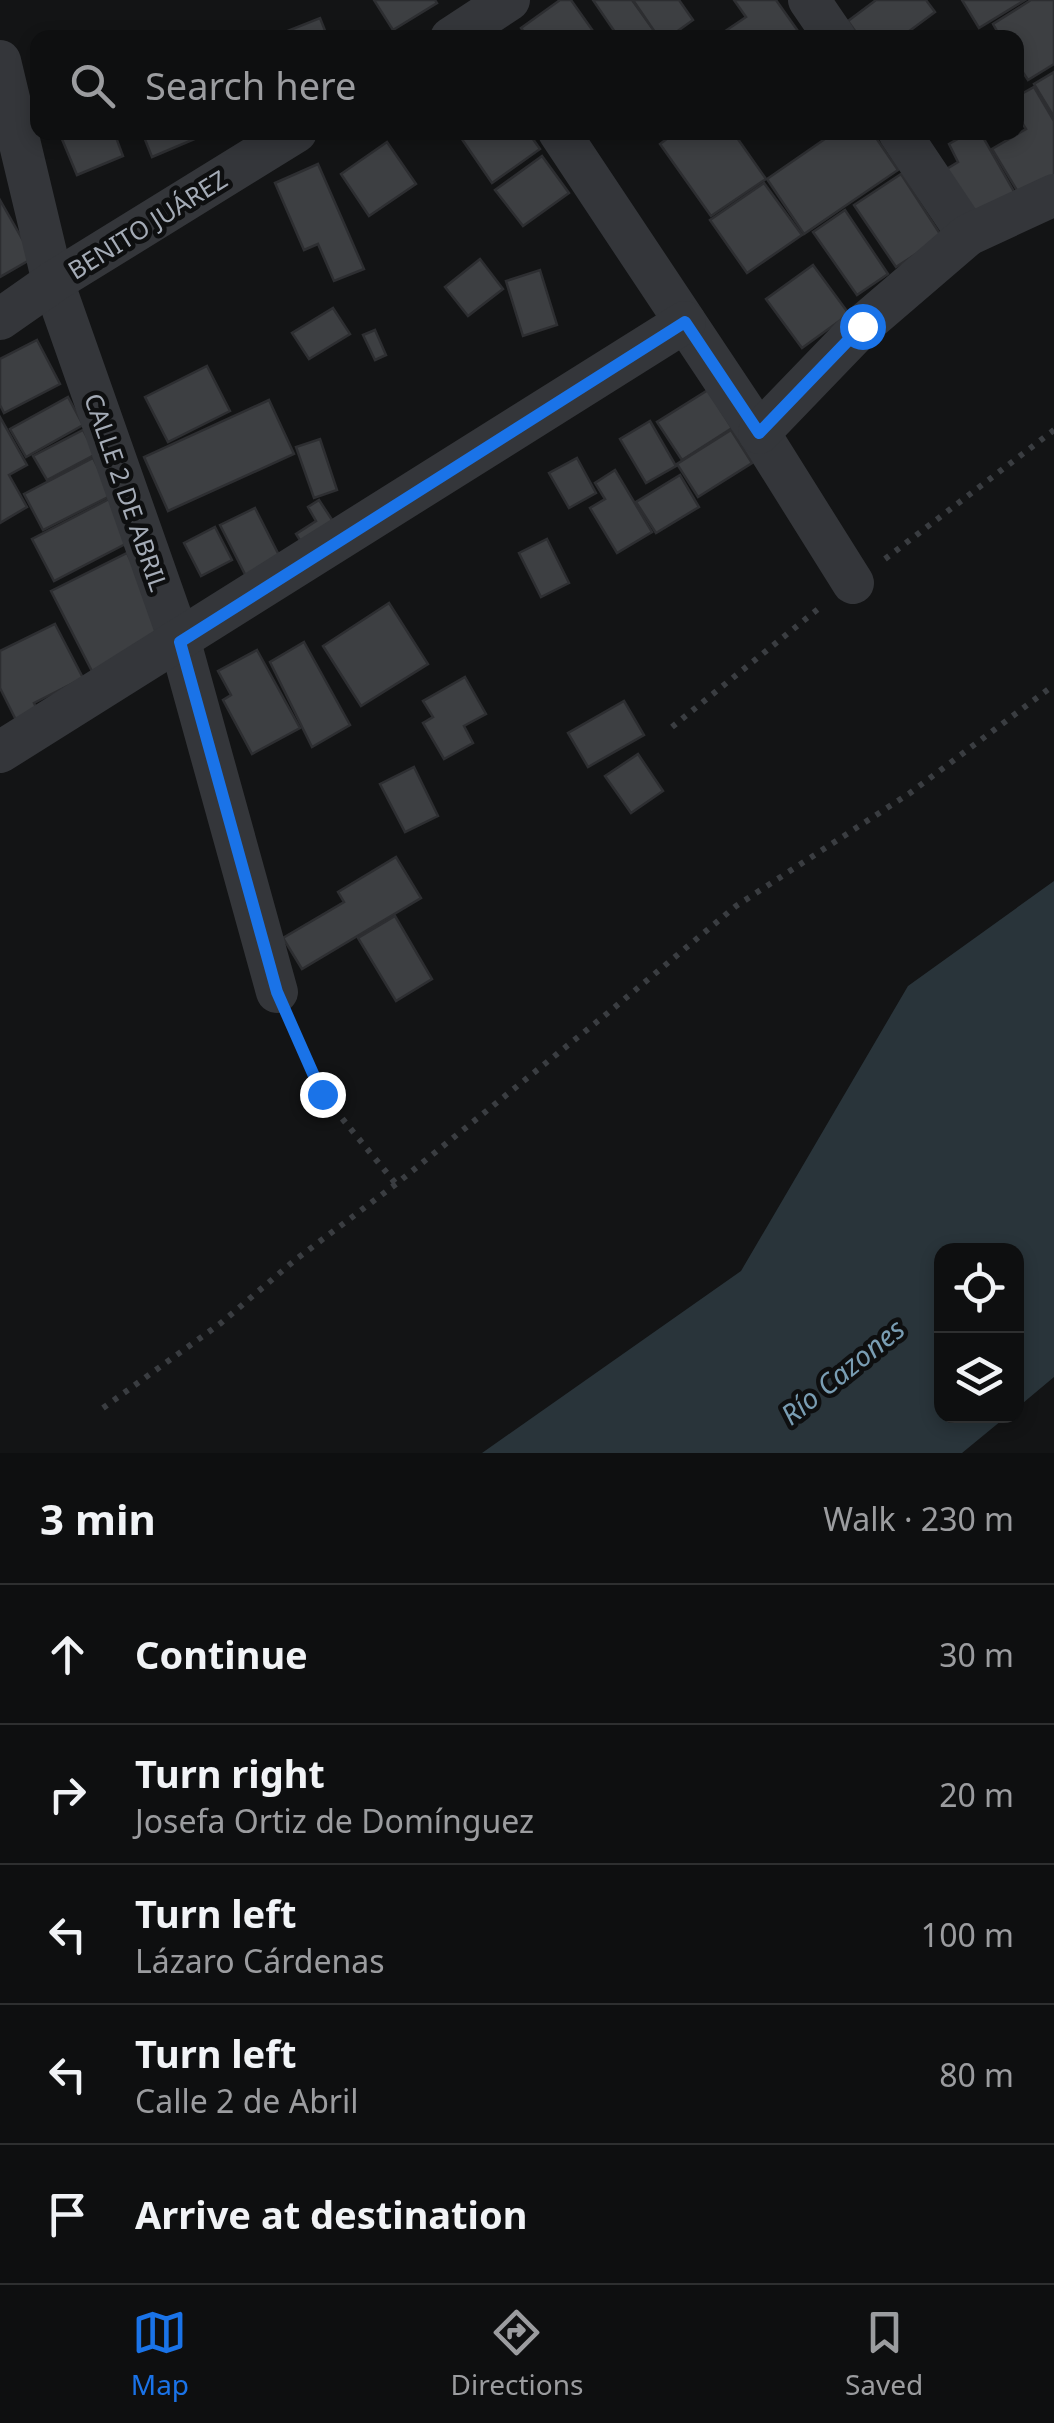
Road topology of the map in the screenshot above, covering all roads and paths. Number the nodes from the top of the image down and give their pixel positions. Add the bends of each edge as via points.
1 (809, 0) edge
2 (829, 30) edge
3 (0, 61) edge
4 (283, 140) edge
5 (563, 140) edge
6 (904, 140) edge
7 (1054, 194) edge
8 (968, 235) junction
9 (53, 282) junction
10 (0, 319) edge
11 (685, 322) junction
12 (759, 433) junction
13 (853, 583) dead end
14 (180, 642) junction
15 (1054, 684) edge
16 (0, 752) edge
17 (277, 992) joint
18 (396, 1184) junction
19 (103, 1408) dead end

1 - 2 street
3 - 9 street, CALLE 2 DE ABRIL
4 - 9 street, BENITO JUÁREZ
5 - 11 street
6 - 8 street
7 - 8 street
8 - 12 street via 862,326
9 - 10 street, BENITO JUÁREZ
9 - 14 street, CALLE 2 DE ABRIL
11 - 12 street
11 - 14 street
12 - 13 street
14 - 16 street
14 - 17 street, CALLE 2 DE ABRIL
15 - 18 path via 910,793 736,906
17 - 18 path via 322,1094
18 - 19 path

